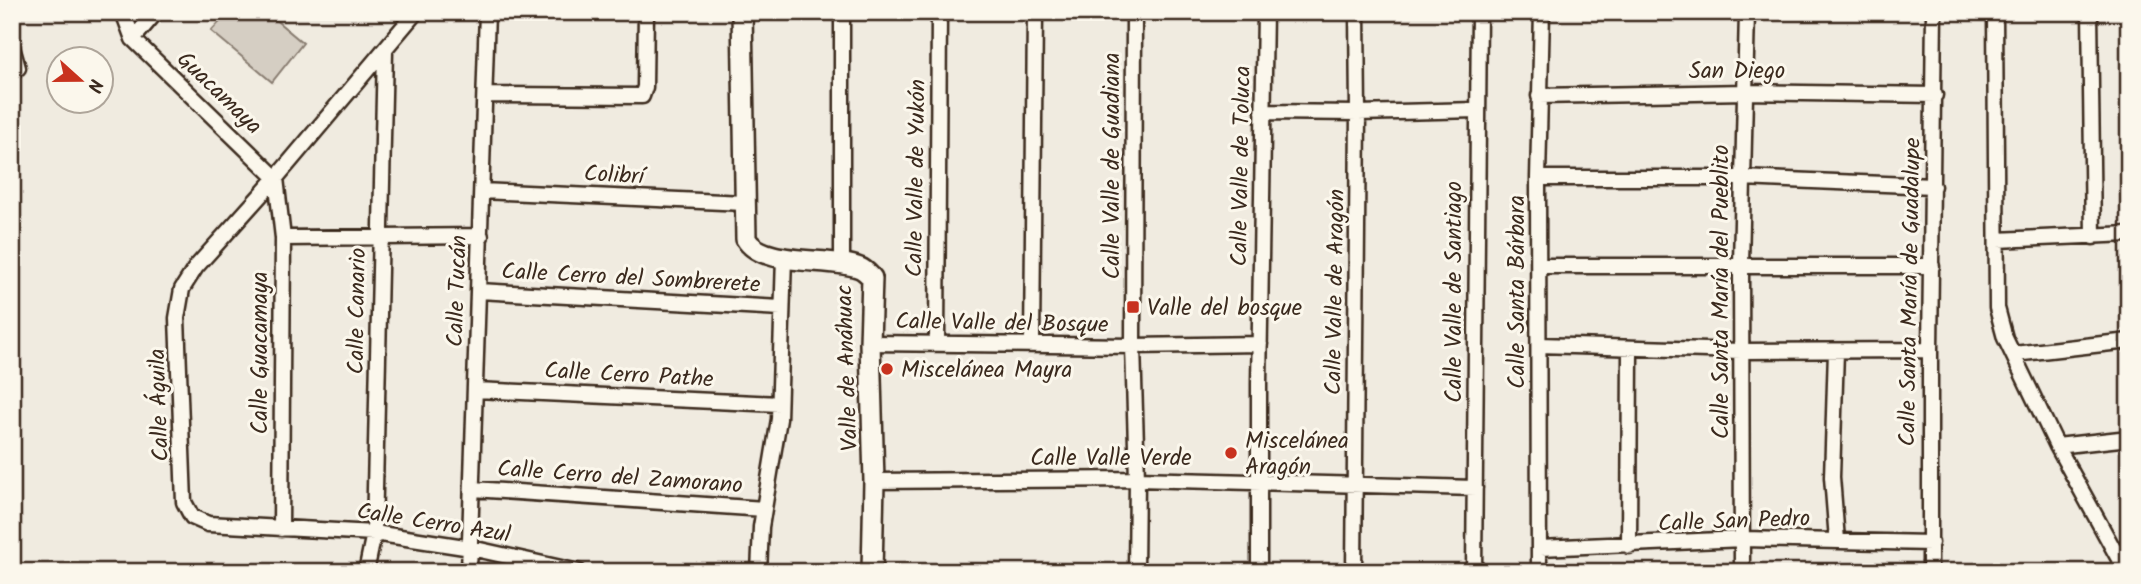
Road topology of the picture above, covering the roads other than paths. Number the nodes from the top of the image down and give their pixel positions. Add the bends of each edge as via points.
1 (123, 12) edge
2 (156, 12) edge
3 (416, 12) edge
4 (487, 12) edge
5 (646, 12) edge
6 (742, 12) edge
7 (842, 12) edge
8 (939, 12) edge
9 (1035, 12) edge
10 (1134, 12) edge
11 (1265, 12) edge
12 (1357, 12) edge
13 (1479, 12) edge
14 (1542, 12) edge
15 (1747, 12) edge
16 (1934, 12) edge
17 (1994, 12) edge
18 (2090, 12) edge
19 (133, 38) junction
20 (12, 47) edge
21 (385, 51) junction
22 (18, 68) dead end
23 (1746, 92) junction
24 (485, 95) junction
25 (1935, 95) junction
26 (1539, 96) junction
27 (1477, 110) junction
28 (1263, 112) junction
29 (1359, 113) junction
30 (276, 178) junction
31 (1538, 178) junction
32 (1743, 178) junction
33 (1933, 186) junction
34 (482, 191) junction
35 (744, 204) junction
36 (2129, 234) edge
37 (481, 236) junction
38 (2093, 236) junction
39 (283, 238) junction
40 (380, 238) junction
41 (1997, 240) junction
42 (784, 257) junction
43 (842, 263) junction
44 (1741, 264) junction
45 (1539, 266) junction
46 (1932, 266) junction
47 (479, 291) junction
48 (781, 308) junction
49 (2129, 341) edge
50 (870, 343) junction
51 (937, 344) junction
52 (1261, 344) junction
53 (1032, 345) junction
54 (1539, 345) junction
55 (1133, 346) junction
56 (1629, 349) junction
57 (1930, 350) junction
58 (1741, 351) junction
59 (1836, 351) junction
60 (2014, 354) junction
61 (476, 390) junction
62 (779, 404) junction
63 (2129, 438) edge
64 (2057, 446) junction
65 (1137, 479) junction
66 (874, 481) junction
67 (1261, 481) junction
68 (1354, 485) junction
69 (1475, 488) junction
70 (473, 489) junction
71 (764, 509) junction
72 (192, 517) joint
73 (281, 529) junction
74 (374, 533) junction
75 (1743, 539) junction
76 (1837, 540) junction
77 (2129, 542) edge
78 (1931, 543) junction
79 (1629, 546) junction
80 (471, 548) junction
81 (1540, 548) junction
82 (2119, 566) edge
83 (366, 572) edge
84 (469, 572) edge
85 (577, 572) edge
86 (759, 572) edge
87 (872, 572) edge
88 (1136, 572) edge
89 (1259, 572) edge
90 (1354, 572) edge
91 (1474, 572) edge
92 (1539, 572) edge
93 (1742, 572) edge
94 (1930, 572) edge

1 - 19 street
2 - 19 street
3 - 21 street
4 - 24 street, Calle Tucán
5 - 24 street via 642,96
6 - 35 street
7 - 43 street, Valle de Anáhuac
8 - 51 street, Calle Valle de Yukón
9 - 53 street
10 - 55 street, Calle Valle de Guadiana
11 - 28 street, Calle Valle de Toluca
12 - 29 street, Calle Valle de Aragón
13 - 27 street, Calle Valle de Santiago
14 - 26 street, Calle Santa Bárbara
15 - 23 street, Calle Santa María del Pueblito
16 - 25 street, Calle Santa María de Guadalupe
17 - 41 street
18 - 38 street
19 - 30 street, Guacamaya
20 - 22 street
21 - 30 street
21 - 40 street, Calle Canario
23 - 25 street, San Diego
23 - 26 street, San Diego
23 - 32 street, Calle Santa María del Pueblito
24 - 34 street, Calle Tucán
25 - 33 street, Calle Santa María de Guadalupe
26 - 31 street, Calle Santa Bárbara
27 - 29 street
27 - 69 street, Calle Valle de Santiago
28 - 29 street
28 - 52 street, Calle Valle de Toluca
29 - 68 street, Calle Valle de Aragón
30 - 39 street, Calle Guacamaya
30 - 72 street, Calle Águila via 196,267 182,289 177,318 184,502
31 - 32 street
31 - 45 street, Calle Santa Bárbara
32 - 33 street
32 - 44 street, Calle Santa María del Pueblito
33 - 46 street, Calle Santa María de Guadalupe
34 - 35 street, Colibrí
34 - 37 street, Calle Tucán
35 - 42 street via 746,239 751,247
36 - 38 street
37 - 40 street
37 - 47 street, Calle Tucán
38 - 41 street
39 - 40 street
39 - 73 street, Calle Guacamaya
40 - 74 street, Calle Canario
41 - 60 street via 1997,308
42 - 43 street
42 - 48 street
43 - 50 street, Valle de Anáhuac via 863,268 872,278
44 - 45 street
44 - 46 street
44 - 58 street, Calle Santa María del Pueblito
45 - 54 street, Calle Santa Bárbara
46 - 57 street, Calle Santa María de Guadalupe
47 - 48 street, Calle Cerro del Sombrerete
47 - 61 street, Calle Tucán
48 - 62 street
49 - 60 street
50 - 51 street, Calle Valle del Bosque
50 - 66 street, Valle de Anáhuac
51 - 53 street, Calle Valle del Bosque
52 - 55 street, Calle Valle del Bosque
52 - 67 street, Calle Valle de Toluca
53 - 55 street, Calle Valle del Bosque
54 - 56 street
54 - 81 street, Calle Santa Bárbara
55 - 65 street, Calle Valle de Guadiana
56 - 58 street
56 - 79 street
57 - 59 street
57 - 78 street, Calle Santa María de Guadalupe
58 - 59 street
58 - 75 street, Calle Santa María del Pueblito
59 - 76 street via 1832,477
60 - 64 street
61 - 62 street, Calle Cerro Pathe
61 - 70 street, Calle Tucán
62 - 71 street
63 - 64 street
64 - 82 street
65 - 66 street, Calle Valle Verde
65 - 67 street, Calle Valle Verde
65 - 88 street, Calle Valle de Guadiana
66 - 87 street, Valle de Anáhuac
67 - 68 street, Calle Valle Verde
67 - 89 street, Calle Valle de Toluca
68 - 69 street, Calle Valle Verde
68 - 90 street, Calle Valle de Aragón
69 - 91 street, Calle Valle de Santiago
70 - 71 street, Calle Cerro del Zamorano
70 - 80 street, Calle Tucán
71 - 86 street
72 - 73 street, Calle Cerro Azul via 208,524
73 - 74 street, Calle Cerro Azul
74 - 80 street, Calle Cerro Azul
74 - 83 street, Calle Canario
75 - 76 street, Calle San Pedro
75 - 79 street, Calle San Pedro
75 - 93 street, Calle Santa María del Pueblito
76 - 78 street, Calle San Pedro
77 - 82 street
78 - 94 street, Calle Santa María de Guadalupe
79 - 81 street, Calle San Pedro
80 - 84 street, Calle Tucán
80 - 85 street, Calle Cerro Azul
81 - 92 street, Calle Santa Bárbara

